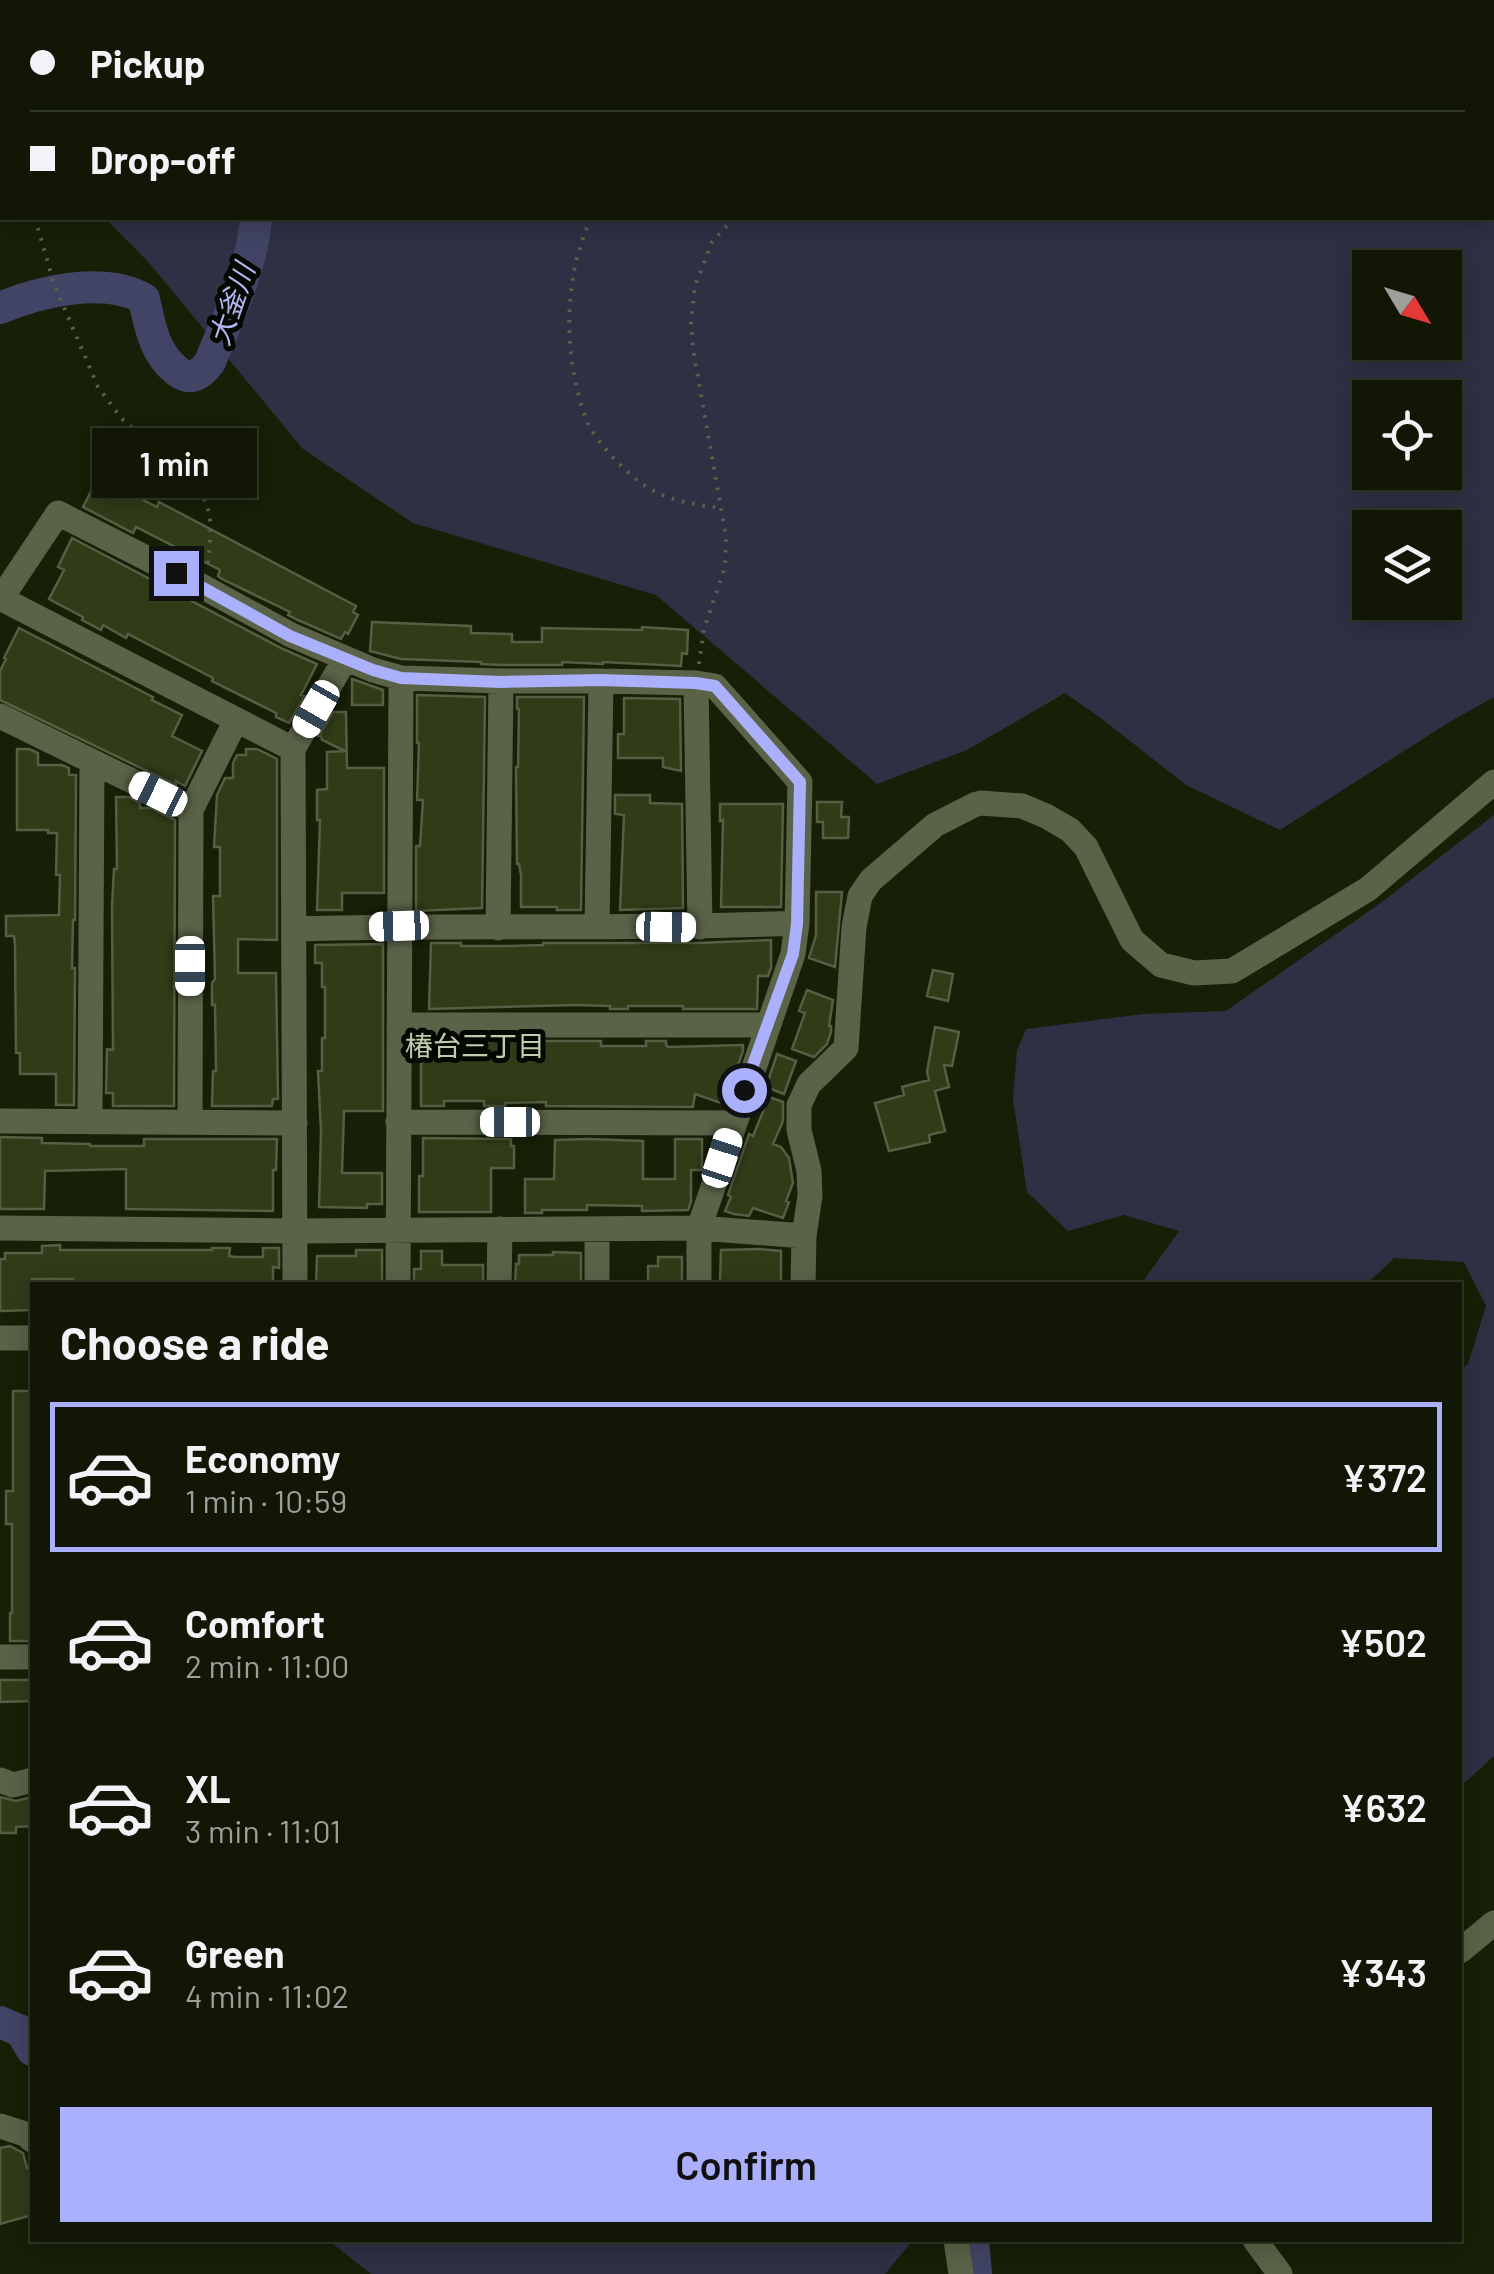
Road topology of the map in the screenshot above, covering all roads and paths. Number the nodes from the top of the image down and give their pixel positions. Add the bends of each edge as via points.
1 (36, 220) edge
2 (591, 220) edge
3 (732, 220) edge
4 (720, 508) junction
5 (205, 588) junction
6 (0, 599) edge
7 (345, 659) junction
8 (401, 678) junction
9 (601, 680) junction
10 (501, 682) junction
11 (696, 683) junction
12 (0, 716) edge
13 (236, 720) junction
14 (293, 749) junction
15 (92, 762) junction
16 (1494, 782) edge
17 (190, 810) junction
18 (797, 924) junction
19 (399, 926) junction
20 (597, 926) junction
21 (700, 927) junction
22 (294, 928) junction
23 (498, 928) junction
24 (399, 1025) junction
25 (767, 1025) junction
26 (0, 1121) edge
27 (90, 1122) junction
28 (190, 1122) junction
29 (398, 1122) junction
30 (294, 1123) junction
31 (734, 1123) junction
32 (0, 1228) edge
33 (598, 1228) junction
34 (699, 1228) junction
35 (398, 1230) junction
36 (500, 1230) junction
37 (295, 1231) junction
38 (804, 1236) junction
39 (295, 1282) edge
40 (398, 1282) edge
41 (499, 1282) edge
42 (597, 1282) edge
43 (700, 1282) edge
44 (803, 1282) edge
45 (0, 1338) edge
46 (30, 1338) edge
47 (0, 1657) edge
48 (30, 1657) edge
49 (0, 1780) edge
50 (30, 1781) edge
51 (1494, 1923) edge
52 (1462, 1949) edge
53 (0, 2126) edge
54 (30, 2138) edge
55 (956, 2242) edge
56 (1257, 2242) edge
57 (961, 2274) edge
58 (1280, 2274) edge

1 - 5 path via 54,284 98,387 120,418 205,498 212,523
2 - 4 path via 570,289 570,346 587,422 646,487 676,501
3 - 4 path via 712,242 690,323
4 - 11 path via 725,568 704,629
5 - 6 street via 58,513
5 - 7 street
6 - 13 street
7 - 8 street
7 - 14 street
8 - 10 street
8 - 19 street
9 - 10 street
9 - 11 street
9 - 20 street
10 - 23 street
11 - 18 street via 715,686 800,782
11 - 21 street
12 - 15 street
13 - 14 street
13 - 17 street
14 - 22 street
15 - 17 street
15 - 27 street
16 - 38 street via 1368,889 1232,971 1194,974 1162,965 1132,940 1082,840 1046,816 1022,806 981,803 934,825 860,896 846,1048 808,1084 799,1105 810,1184
17 - 28 street
18 - 21 street
18 - 25 street
19 - 22 street
19 - 23 street
19 - 24 street
20 - 21 street
20 - 23 street
22 - 30 street
24 - 25 street
24 - 29 street
25 - 31 street
26 - 27 street
27 - 28 street
28 - 30 street
29 - 31 street
29 - 35 street
30 - 37 street
31 - 34 street
32 - 37 street
33 - 34 street
33 - 36 street
33 - 42 street
34 - 38 street
34 - 43 street
35 - 36 street
35 - 37 street
35 - 40 street
36 - 41 street
37 - 39 street
38 - 44 street
45 - 46 street
47 - 48 street
49 - 50 street
51 - 52 street
53 - 54 street
55 - 57 street
56 - 58 street

